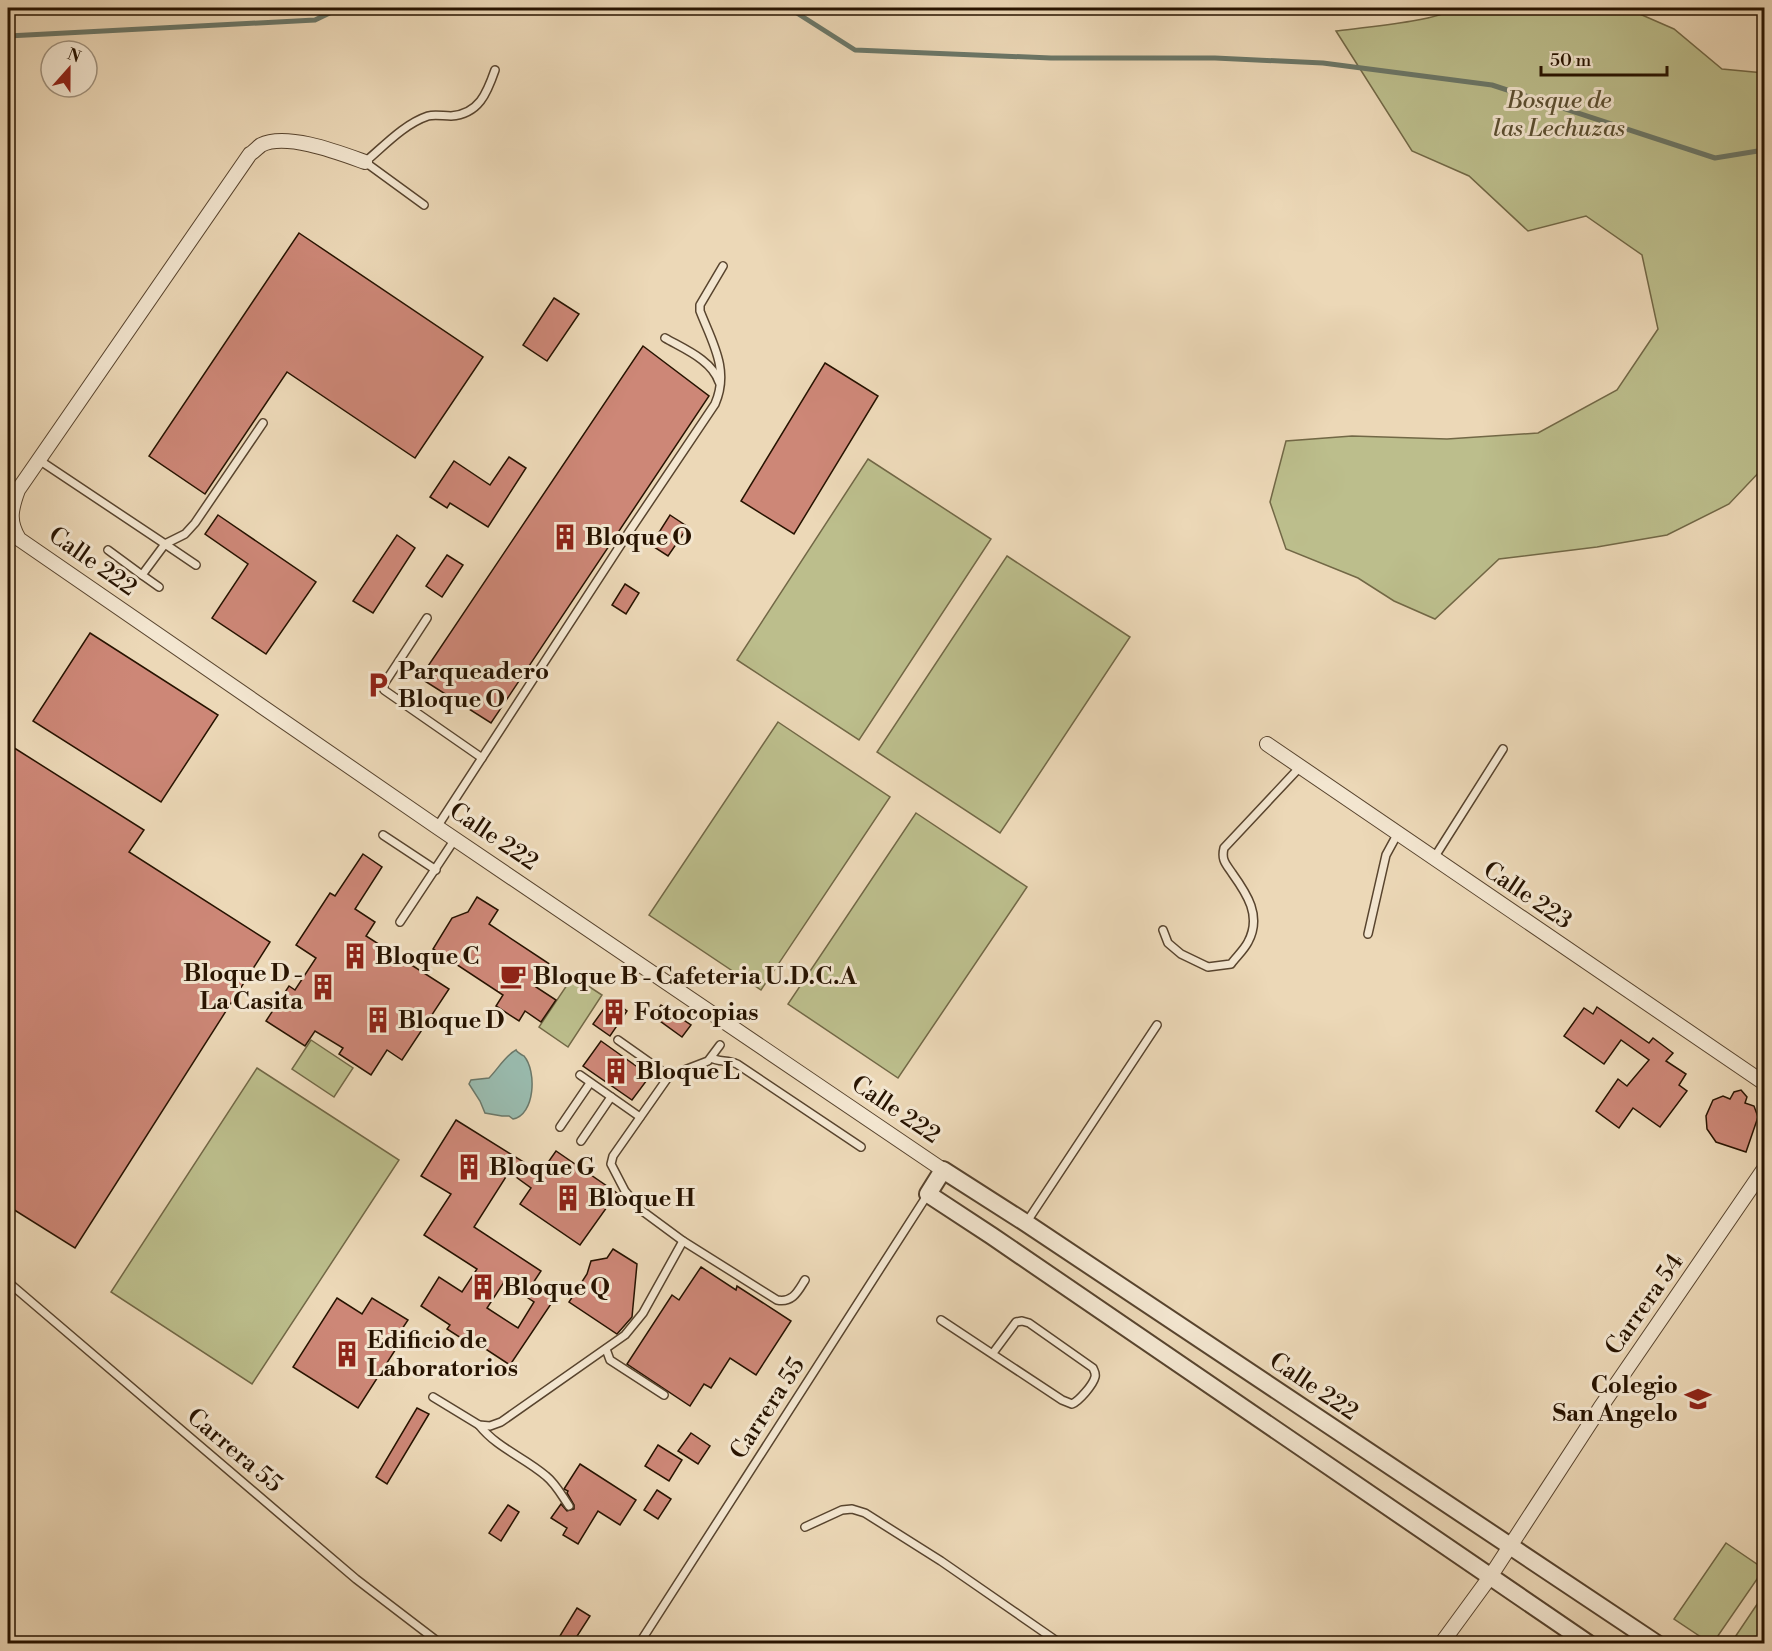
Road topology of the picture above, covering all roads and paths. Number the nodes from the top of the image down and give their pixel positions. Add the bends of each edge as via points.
1 (495, 70) dead end
2 (365, 162) junction
3 (424, 205) dead end
4 (723, 266) dead end
5 (665, 338) dead end
6 (721, 387) junction
7 (263, 423) dead end
8 (39, 460) junction
9 (165, 544) junction
10 (108, 550) dead end
11 (195, 565) dead end
12 (142, 575) junction
13 (159, 587) dead end
14 (427, 618) dead end
15 (1267, 744) dead end
16 (1503, 749) dead end
17 (482, 758) junction
18 (1300, 767) junction
19 (437, 827) junction
20 (1398, 833) junction
21 (383, 835) dead end
22 (455, 839) junction
23 (1434, 858) junction
24 (436, 870) junction
25 (400, 922) dead end
26 (1163, 930) dead end
27 (1368, 934) dead end
28 (1157, 1026) dead end
29 (618, 1040) dead end
30 (720, 1046) dead end
31 (711, 1058) junction
32 (580, 1075) dead end
33 (669, 1076) junction
34 (590, 1083) junction
35 (1764, 1083) edge
36 (611, 1097) junction
37 (640, 1116) junction
38 (560, 1127) dead end
39 (582, 1141) dead end
40 (861, 1147) dead end
41 (1764, 1169) edge
42 (943, 1170) junction
43 (928, 1194) junction
44 (1026, 1223) junction
45 (682, 1241) junction
46 (805, 1280) dead end
47 (8, 1282) edge
48 (941, 1320) dead end
49 (606, 1350) junction
50 (993, 1353) junction
51 (664, 1395) dead end
52 (433, 1397) dead end
53 (479, 1425) junction
54 (569, 1506) dead end
55 (805, 1527) dead end
56 (1510, 1545) junction
57 (1490, 1577) junction
58 (441, 1644) edge
59 (639, 1644) edge
60 (1061, 1644) edge
61 (1441, 1644) edge
62 (1589, 1644) edge
63 (1657, 1644) edge

1 - 2 lane via 488,89 467,113 429,115 406,127
2 - 3 lane
2 - 8 street via 294,142 262,145 250,154
4 - 6 lane via 700,305 721,367
5 - 6 lane via 711,367
6 - 17 lane via 715,404
7 - 9 lane via 195,523 185,534
8 - 9 lane
8 - 19 street, Calle 222 via 18,490 12,508 12,528 20,539
9 - 11 lane
9 - 12 lane
10 - 12 lane
12 - 13 lane
14 - 17 lane via 384,684 384,690
15 - 18 street, Calle 223
16 - 23 lane
17 - 19 lane
18 - 20 street, Calle 223
18 - 26 lane via 1224,848 1224,863 1251,902 1254,925 1248,942 1231,964 1208,967 1180,954 1168,944
19 - 22 street, Calle 222
20 - 23 street, Calle 223
20 - 27 lane via 1386,855
21 - 24 lane
22 - 24 lane
22 - 42 street, Calle 222 via 729,1032
23 - 35 street, Calle 223
24 - 25 lane
28 - 44 lane
29 - 33 lane
30 - 31 lane
31 - 33 lane
31 - 40 lane via 737,1064
32 - 34 lane
33 - 37 lane
34 - 36 lane
34 - 38 lane
36 - 37 lane
36 - 39 lane
37 - 45 lane via 612,1156 611,1164 634,1204
41 - 56 street, Carrera 54
42 - 43 street, Calle 222
42 - 44 street, Calle 222
43 - 57 street
43 - 59 lane, Carrera 55
44 - 56 street, Calle 222
45 - 46 lane via 777,1300 790,1300
45 - 49 lane via 643,1313 626,1335
47 - 58 lane, Carrera 55 via 347,1571
48 - 50 lane
49 - 51 lane via 610,1360
49 - 53 lane via 501,1422
50 - 50 lane via 1072,1404 1095,1378 1093,1368 1022,1321 1016,1322
52 - 53 lane
53 - 54 lane via 496,1444 547,1477
55 - 60 lane via 842,1510 865,1513 941,1560
56 - 57 street, Carrera 54
56 - 63 street, Calle 222
57 - 61 street, Carrera 54
57 - 62 street

